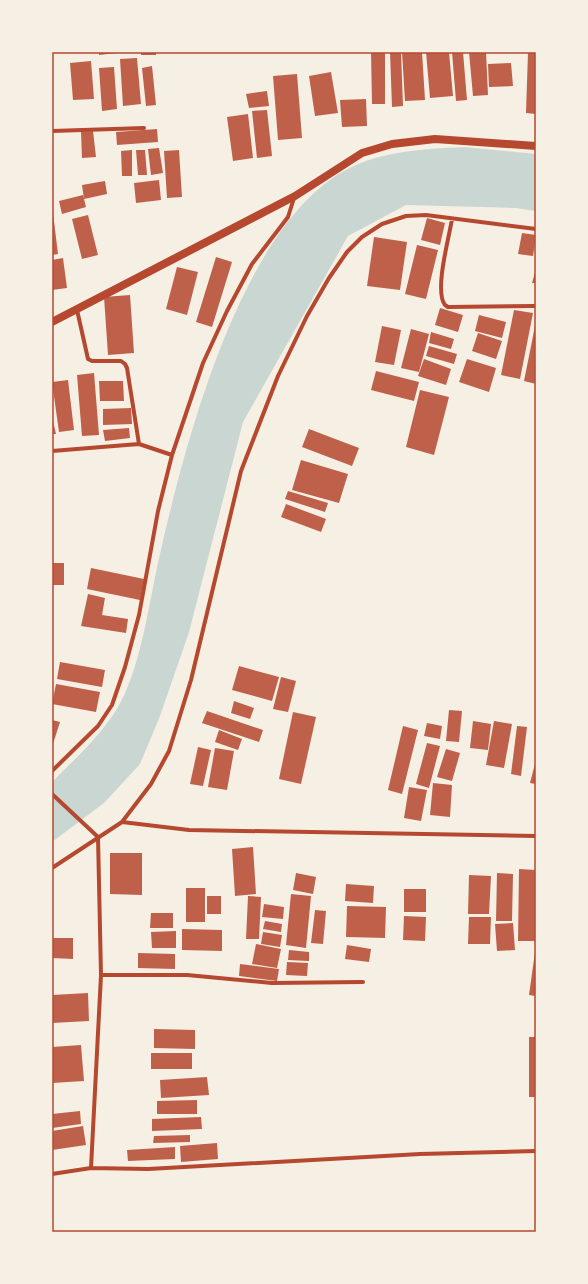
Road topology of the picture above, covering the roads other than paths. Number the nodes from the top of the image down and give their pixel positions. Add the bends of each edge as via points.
1 (144, 128) dead end
2 (52, 131) edge
3 (536, 146) edge
4 (295, 196) junction
5 (452, 219) junction
6 (536, 229) edge
7 (536, 306) edge
8 (77, 310) junction
9 (52, 322) edge
10 (139, 444) junction
11 (52, 452) edge
12 (172, 455) junction
13 (52, 771) edge
14 (52, 794) edge
15 (122, 822) junction
16 (536, 836) edge
17 (98, 837) junction
18 (52, 868) edge
19 (101, 975) junction
20 (363, 982) dead end
21 (536, 1151) edge
22 (91, 1168) junction
23 (52, 1174) edge

1 - 2 street
3 - 4 main road via 435,139 392,144 362,153
4 - 8 main road
4 - 12 street via 288,217 252,264 227,311 203,363
5 - 6 street
5 - 7 street via 441,284 441,297 445,305
5 - 15 street via 426,215 406,216 382,224 362,237 342,258 307,316 278,376 241,471 191,680 169,751 150,784
8 - 9 main road
8 - 10 street via 86,357 92,361 121,361 127,368
10 - 11 street
10 - 12 street
12 - 13 street via 158,511 139,615 112,706 105,718
14 - 17 street
15 - 16 street via 189,830
15 - 17 street
17 - 18 street
17 - 19 street
19 - 20 street via 187,975 272,983
19 - 22 street
21 - 22 street via 420,1154 148,1170
22 - 23 street

